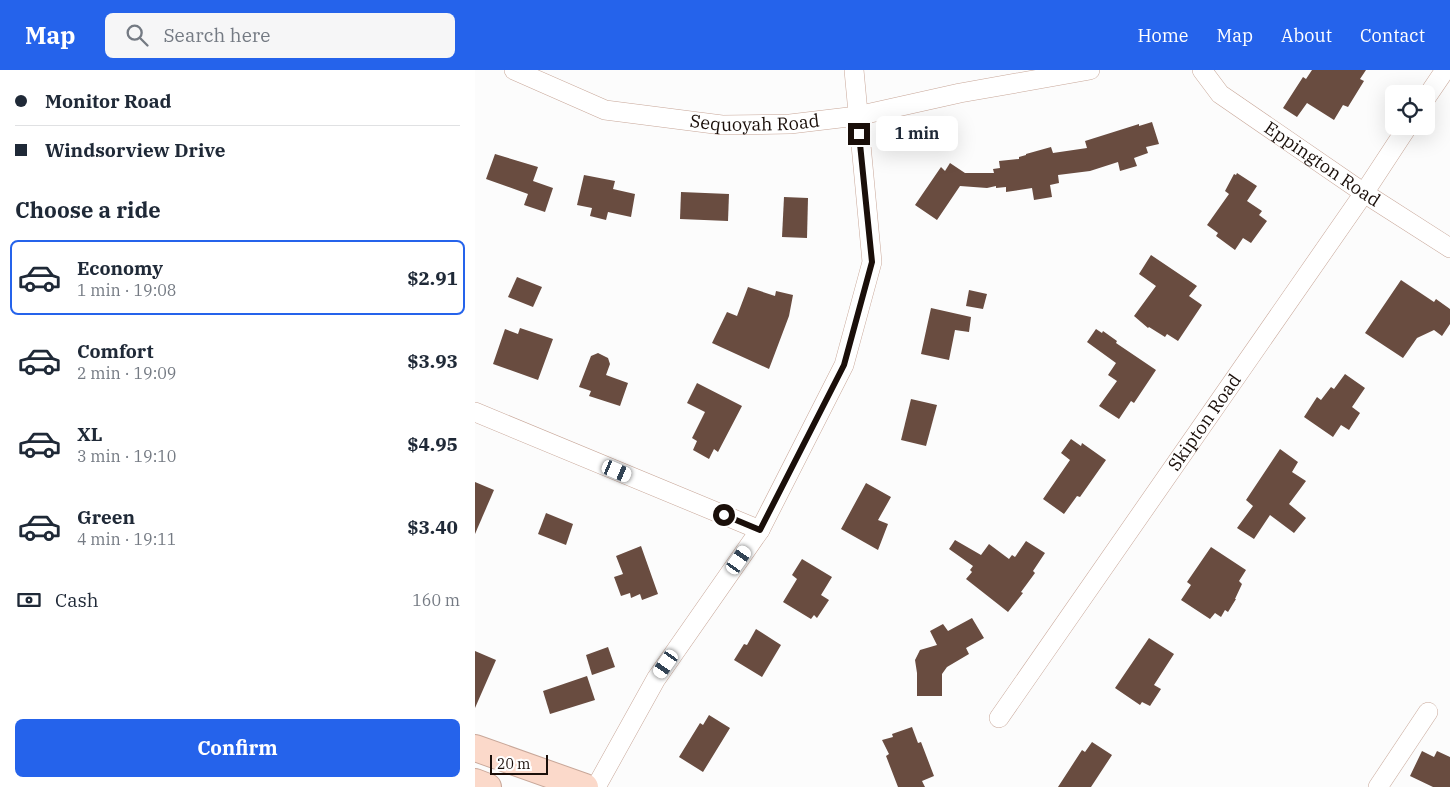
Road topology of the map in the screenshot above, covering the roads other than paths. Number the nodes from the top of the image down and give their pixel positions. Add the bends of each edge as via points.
1 (514, 70) edge
2 (854, 70) edge
3 (1090, 70) edge
4 (1202, 70) edge
5 (1445, 70) edge
6 (1435, 85) edge
7 (857, 116) junction
8 (1402, 135) edge
9 (1364, 193) junction
10 (1450, 248) edge
11 (475, 412) edge
12 (760, 530) junction
13 (1428, 712) dead end
14 (999, 718) dead end
15 (475, 748) edge
16 (475, 782) edge
17 (488, 787) edge
18 (585, 787) edge
19 (596, 787) edge
20 (1378, 787) edge

1 - 7 street, Sequoyah Road via 605,110 722,125 790,124
2 - 7 street
3 - 7 street, Sequoyah Road via 960,93
4 - 9 street, Eppington Road via 1219,94
5 - 6 street
7 - 12 street via 872,262 844,365
8 - 9 street, Skipton Road
9 - 10 street, Eppington Road
9 - 14 street, Skipton Road
11 - 12 street
12 - 19 street via 656,679
13 - 20 street
15 - 18 main road
16 - 17 main road

